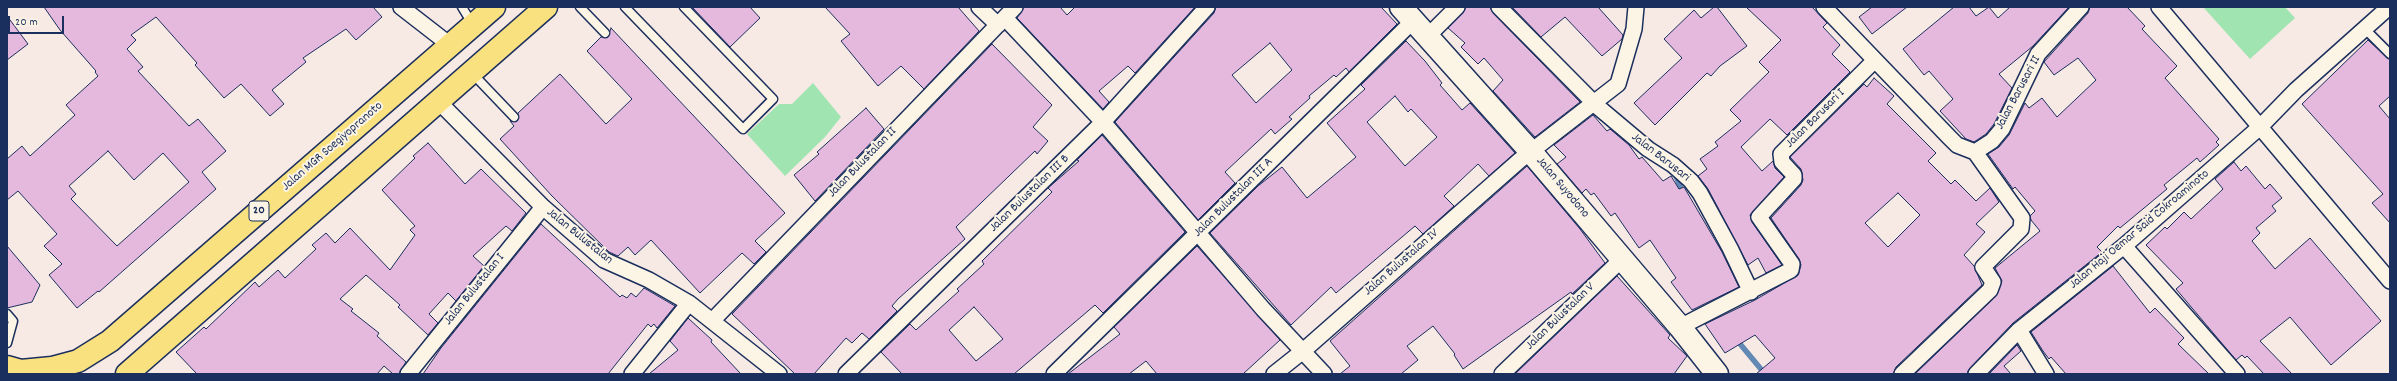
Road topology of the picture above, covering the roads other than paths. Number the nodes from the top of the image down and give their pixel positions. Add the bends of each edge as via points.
1 (401, 7) edge
2 (462, 7) edge
3 (494, 7) edge
4 (546, 7) edge
5 (580, 7) edge
6 (625, 7) edge
7 (684, 7) edge
8 (978, 7) edge
9 (1016, 7) edge
10 (1207, 7) edge
11 (1457, 7) edge
12 (1499, 7) edge
13 (1636, 7) edge
14 (1824, 7) edge
15 (2081, 7) edge
16 (2159, 7) edge
17 (2376, 7) edge
18 (2389, 7) edge
19 (1414, 21) edge
20 (1001, 22) junction
21 (473, 25) junction
22 (2364, 28) junction
23 (605, 33) dead end
24 (450, 45) junction
25 (2390, 54) edge
26 (1874, 61) junction
27 (471, 72) junction
28 (1600, 99) junction
29 (438, 101) junction
30 (514, 117) dead end
31 (1103, 122) junction
32 (2259, 125) junction
33 (1532, 152) junction
34 (1975, 152) junction
35 (543, 206) junction
36 (1198, 233) junction
37 (2124, 246) junction
38 (1621, 260) junction
39 (2390, 281) edge
40 (1751, 292) junction
41 (689, 303) junction
42 (7, 314) edge
43 (712, 320) junction
44 (1680, 327) junction
45 (2018, 330) junction
46 (7, 343) edge
47 (1303, 351) junction
48 (7, 368) edge
49 (127, 374) edge
50 (408, 374) edge
51 (632, 374) edge
52 (779, 374) edge
53 (846, 374) edge
54 (1054, 374) edge
55 (1274, 374) edge
56 (1324, 374) edge
57 (1502, 374) edge
58 (1717, 374) edge
59 (1902, 374) edge
60 (1976, 374) edge
61 (2046, 374) edge
62 (2237, 374) edge

1 - 24 street
2 - 21 lane
3 - 21 highway, Jalan MGR Soegiyopranoto / 20
4 - 27 highway
5 - 23 lane
6 - 7 lane via 743,129 773,99
8 - 20 street
9 - 20 street, Jalan Bulustalan II
10 - 31 street, Jalan Bulustalan III B
11 - 19 street, Jalan Bulustalan III A
12 - 28 street, Jalan Barusari
13 - 28 street via 1634,29 1621,78 1618,84
14 - 26 street
15 - 34 street, Jalan Barusari II via 2038,54 2002,129 1988,145
16 - 32 street
17 - 32 street, Jalan Haji Oemar Said Cokroaminoto via 2334,43
18 - 22 street, Jalan Haji Oemar Said Cokroaminoto
19 - 33 street, Jalan Suyodono
19 - 36 street, Jalan Bulustalan III A
20 - 31 street
20 - 43 street, Jalan Bulustalan II
21 - 24 highway, Jalan MGR Soegiyopranoto / 20
22 - 25 lane
22 - 32 street, Jalan Haji Oemar Said Cokroaminoto
24 - 48 highway, Jalan MGR Soegiyopranoto / 20 via 110,340 78,361 52,368
26 - 34 street via 1958,145
26 - 40 street, Jalan Barusari I via 1780,154 1782,162 1794,175 1794,179 1759,217 1793,267
27 - 29 highway
27 - 30 lane
28 - 33 street
28 - 40 street, Jalan Barusari via 1700,193
29 - 35 street, Jalan Bulustalan
29 - 49 highway
31 - 36 street
31 - 53 street, Jalan Bulustalan III B
32 - 37 street, Jalan Haji Oemar Said Cokroaminoto
32 - 39 street
33 - 38 street, Jalan Suyodono
33 - 47 street, Jalan Bulustalan IV via 1407,257
34 - 59 street via 2022,218 2021,230 1983,267 1993,282 1990,290
35 - 41 street, Jalan Bulustalan via 604,260 649,280
35 - 50 street, Jalan Bulustalan I
36 - 47 street
36 - 54 street, Jalan Bulustalan III A
37 - 45 street, Jalan Haji Oemar Said Cokroaminoto
37 - 62 street
38 - 44 street, Jalan Suyodono
38 - 57 street, Jalan Bulustalan V
40 - 44 street, Jalan Barusari I
41 - 43 street, Jalan Bulustalan
41 - 51 street
42 - 46 lane via 13,321
43 - 52 street, Jalan Bulustalan
44 - 58 street, Jalan Suyodono
45 - 60 street, Jalan Haji Oemar Said Cokroaminoto
45 - 61 street
47 - 55 street, Jalan Bulustalan IV
47 - 56 street

